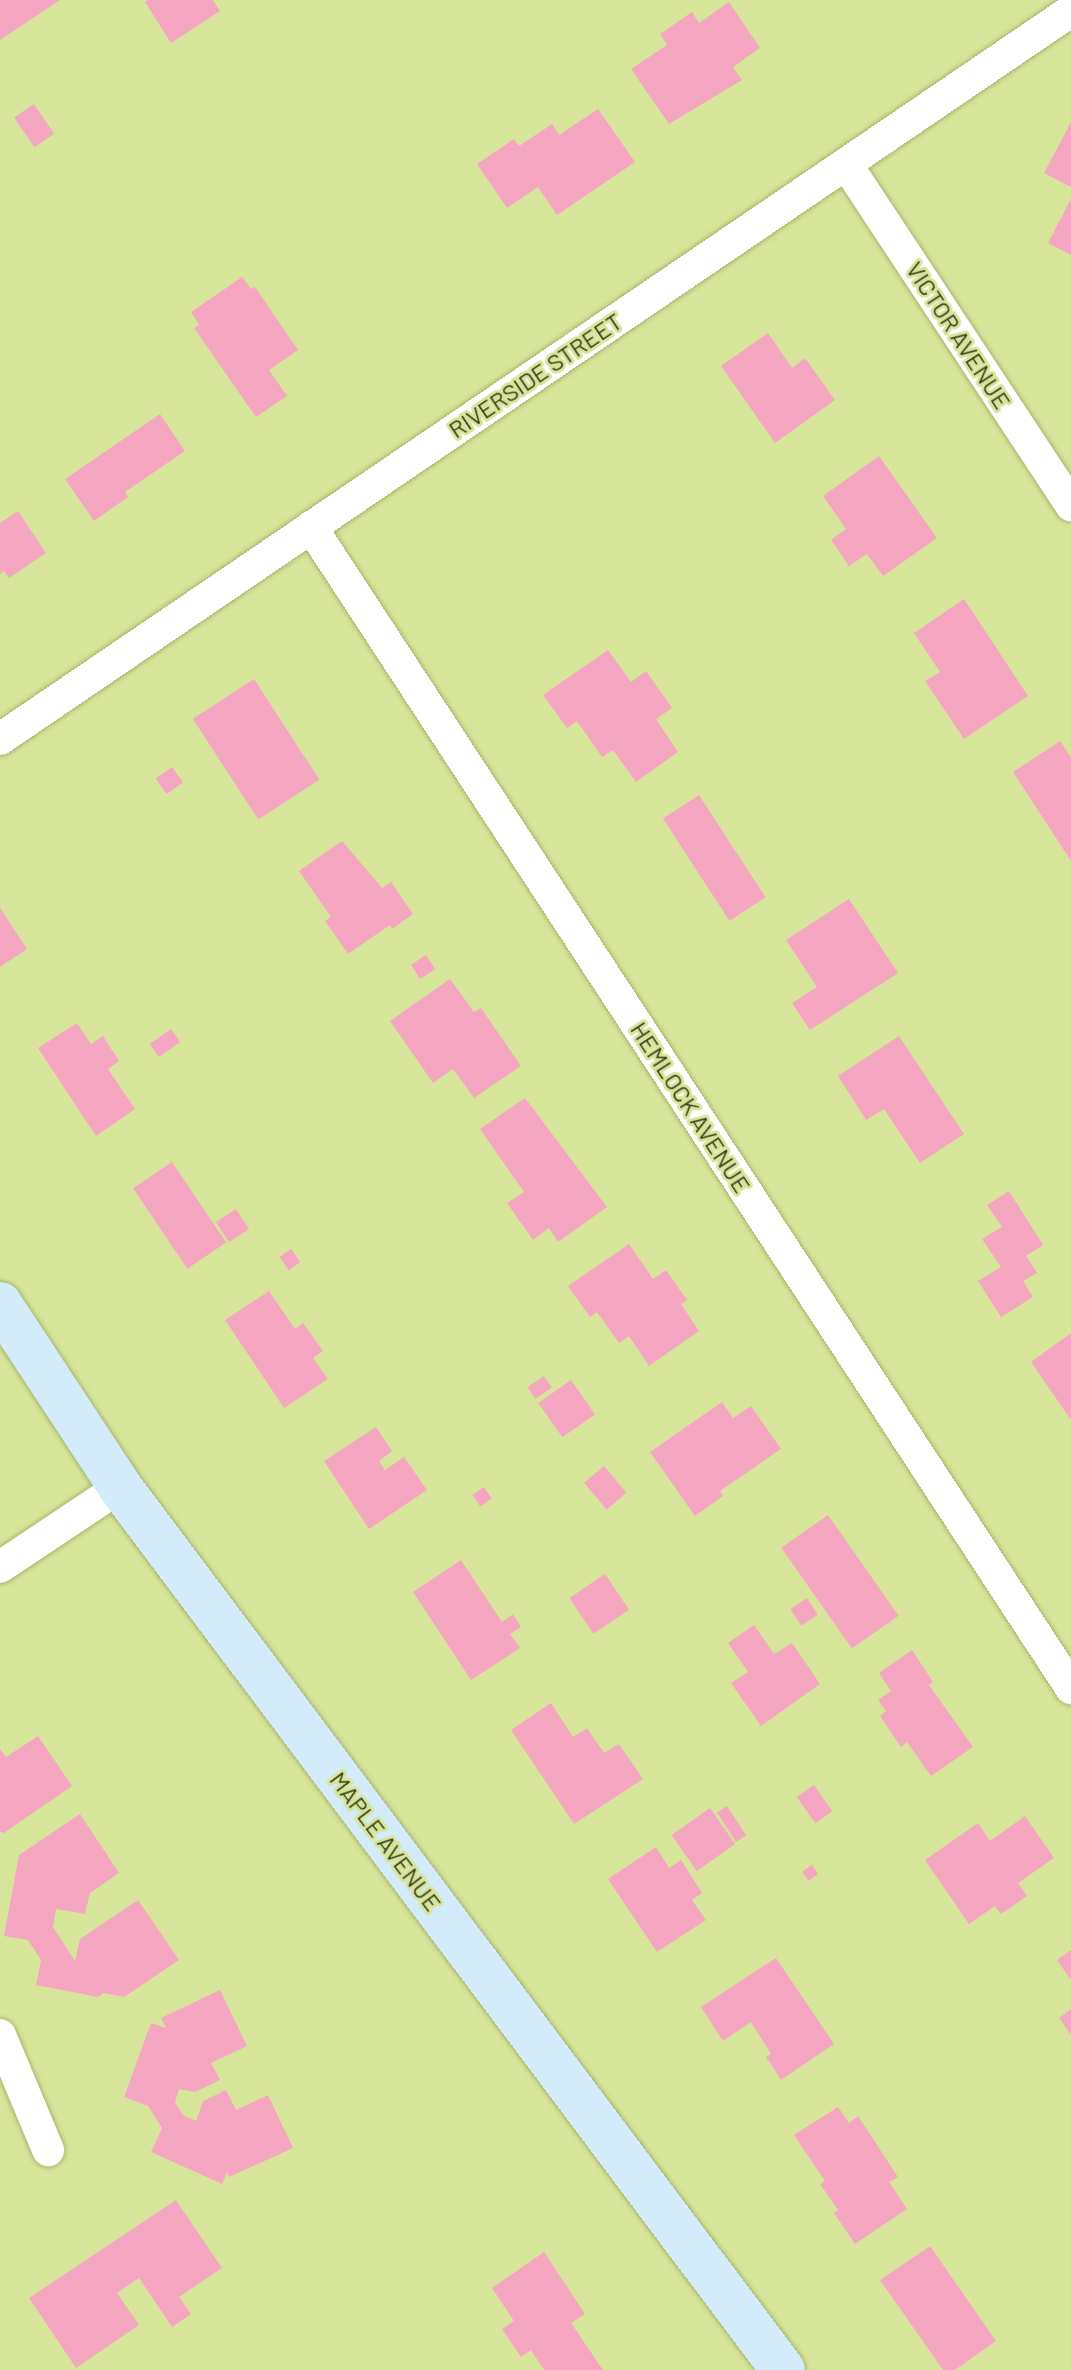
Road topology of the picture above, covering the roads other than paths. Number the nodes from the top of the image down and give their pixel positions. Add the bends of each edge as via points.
1 (1071, 11) edge
2 (846, 164) junction
3 (1071, 505) edge
4 (311, 527) junction
5 (0, 739) edge
6 (0, 1304) edge
7 (120, 1487) junction
8 (0, 1567) edge
9 (1071, 1688) edge
10 (0, 2035) edge
11 (48, 2150) dead end
12 (783, 2370) edge

1 - 2 street, RIVERSIDE STREET
2 - 3 street, VICTOR AVENUE
2 - 4 street, RIVERSIDE STREET
4 - 5 street, RIVERSIDE STREET
4 - 9 street, HEMLOCK AVENUE
6 - 7 street, MAPLE AVENUE
7 - 8 street
7 - 12 street, MAPLE AVENUE
10 - 11 street

